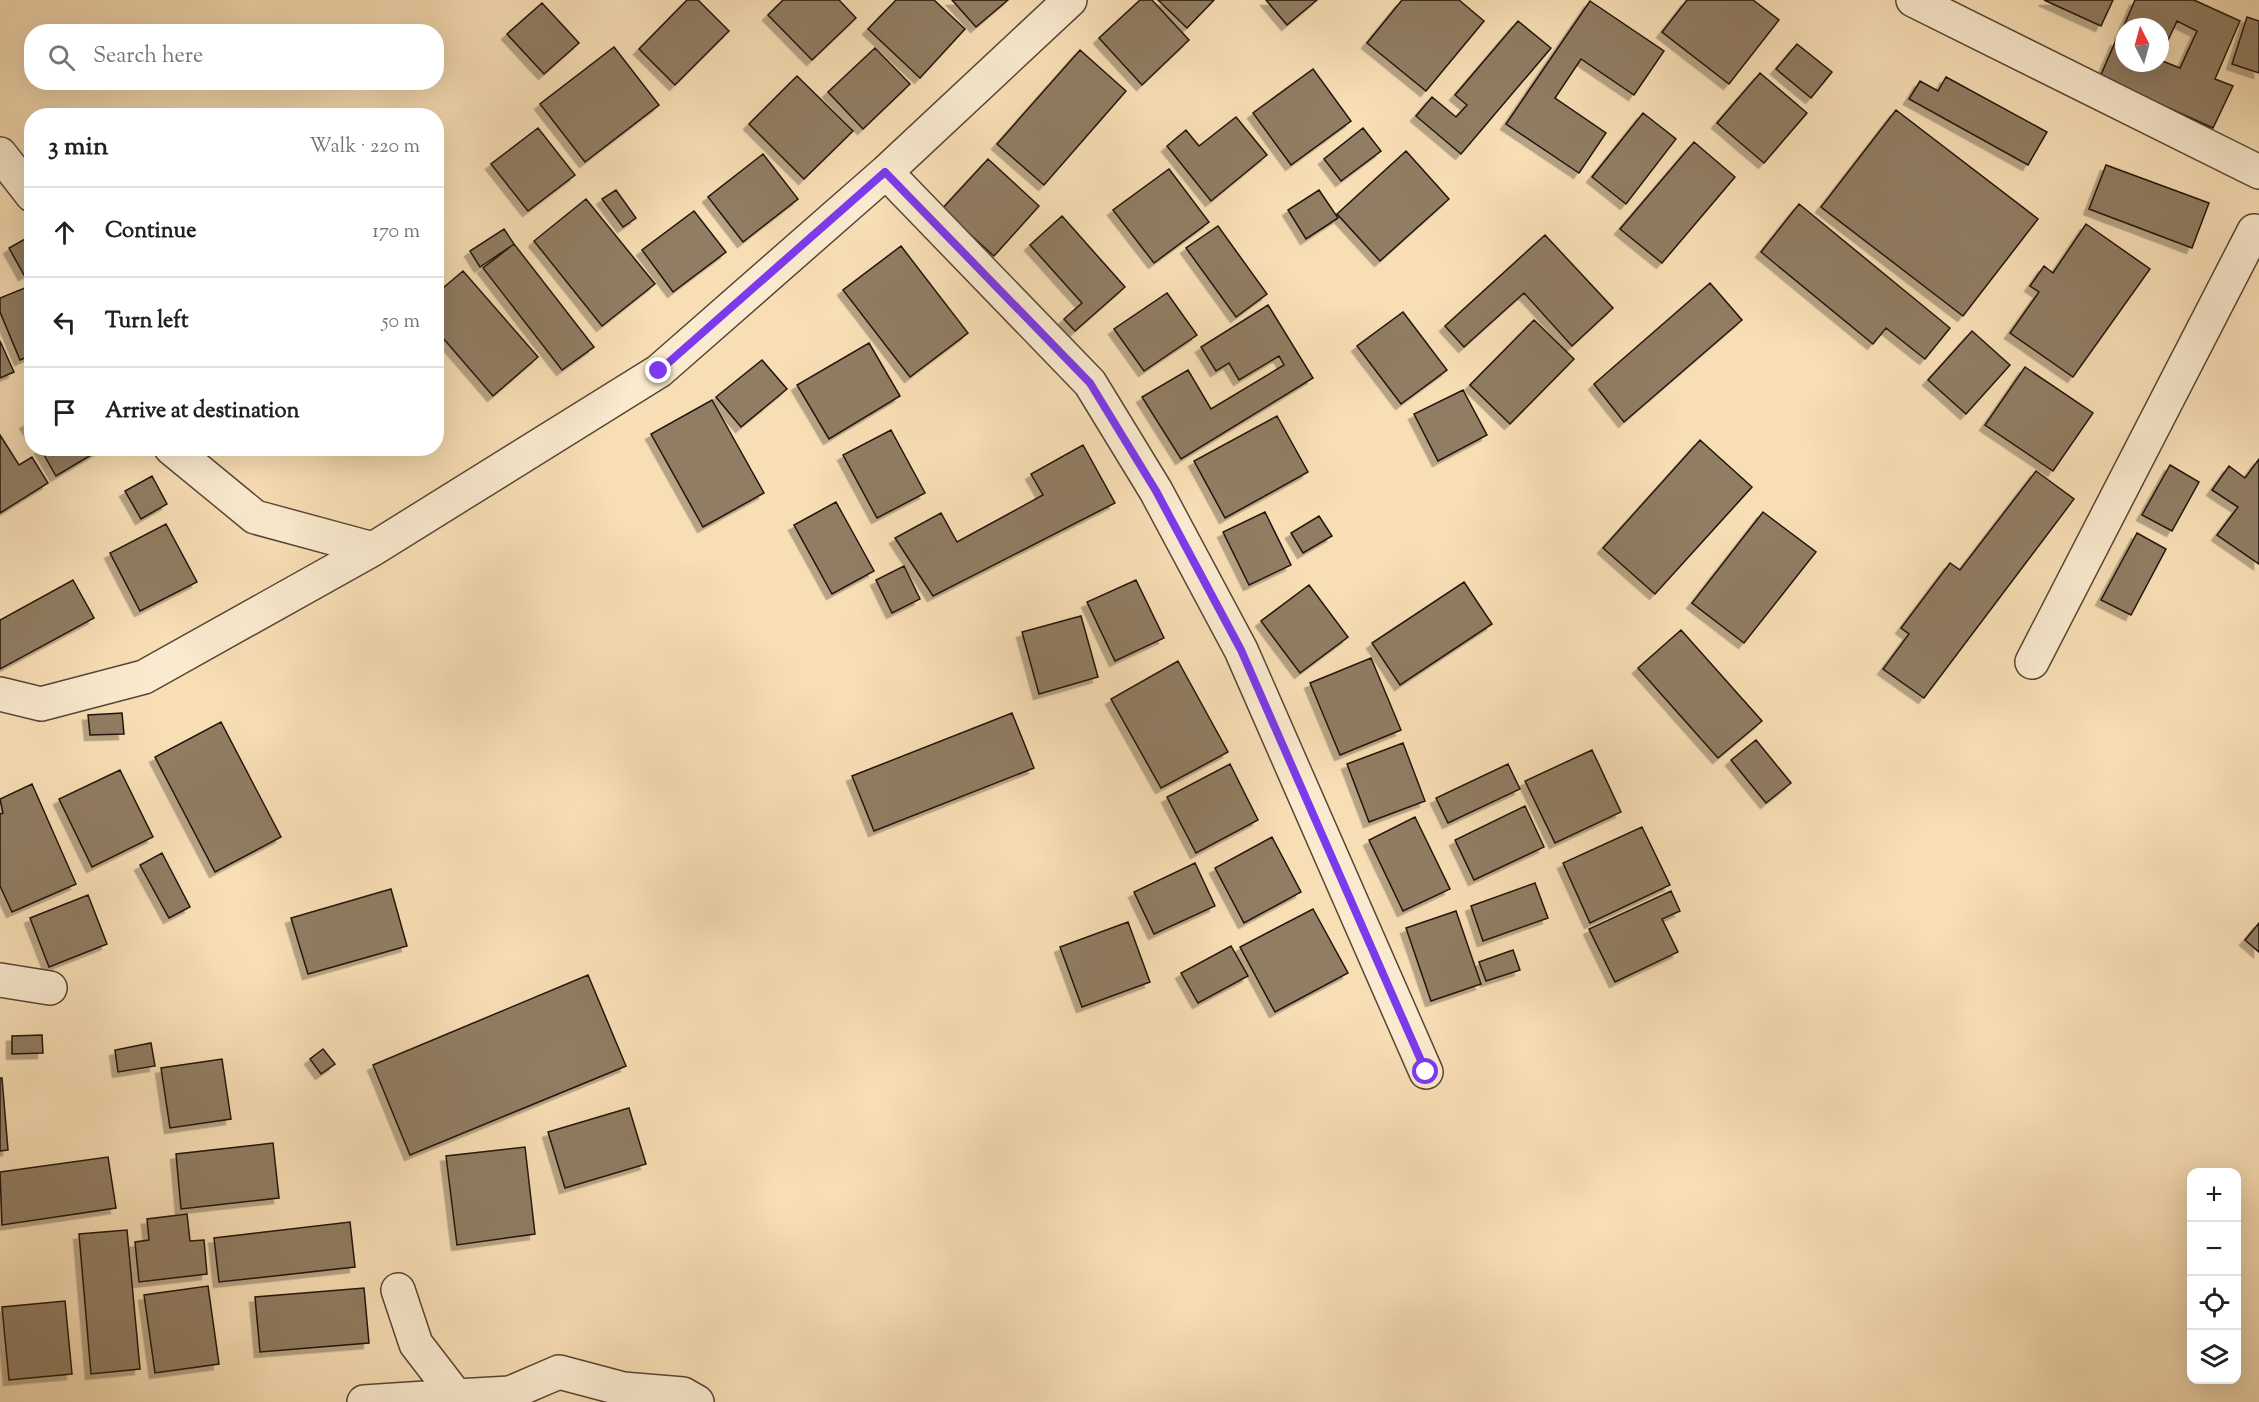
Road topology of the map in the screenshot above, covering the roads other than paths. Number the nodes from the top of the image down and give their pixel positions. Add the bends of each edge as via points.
1 (1070, 0) edge
2 (1913, 0) edge
3 (0, 154) edge
4 (885, 172) junction
5 (2259, 172) edge
6 (24, 185) edge
7 (2254, 231) dead end
8 (181, 456) edge
9 (373, 549) junction
10 (2032, 662) dead end
11 (0, 694) edge
12 (0, 980) edge
13 (50, 988) dead end
14 (1426, 1072) dead end
15 (398, 1290) dead end
16 (456, 1396) junction
17 (512, 1397) edge
18 (364, 1402) edge
19 (697, 1402) edge

1 - 4 street
2 - 5 street
3 - 6 street
4 - 9 street via 659,371
4 - 14 street via 1090,383 1150,481 1241,650
7 - 10 street
8 - 9 street via 255,517
9 - 11 street via 144,677 41,704
12 - 13 street
15 - 16 street via 416,1344
16 - 17 street
16 - 18 street
17 - 19 street via 560,1372 623,1389 683,1394

